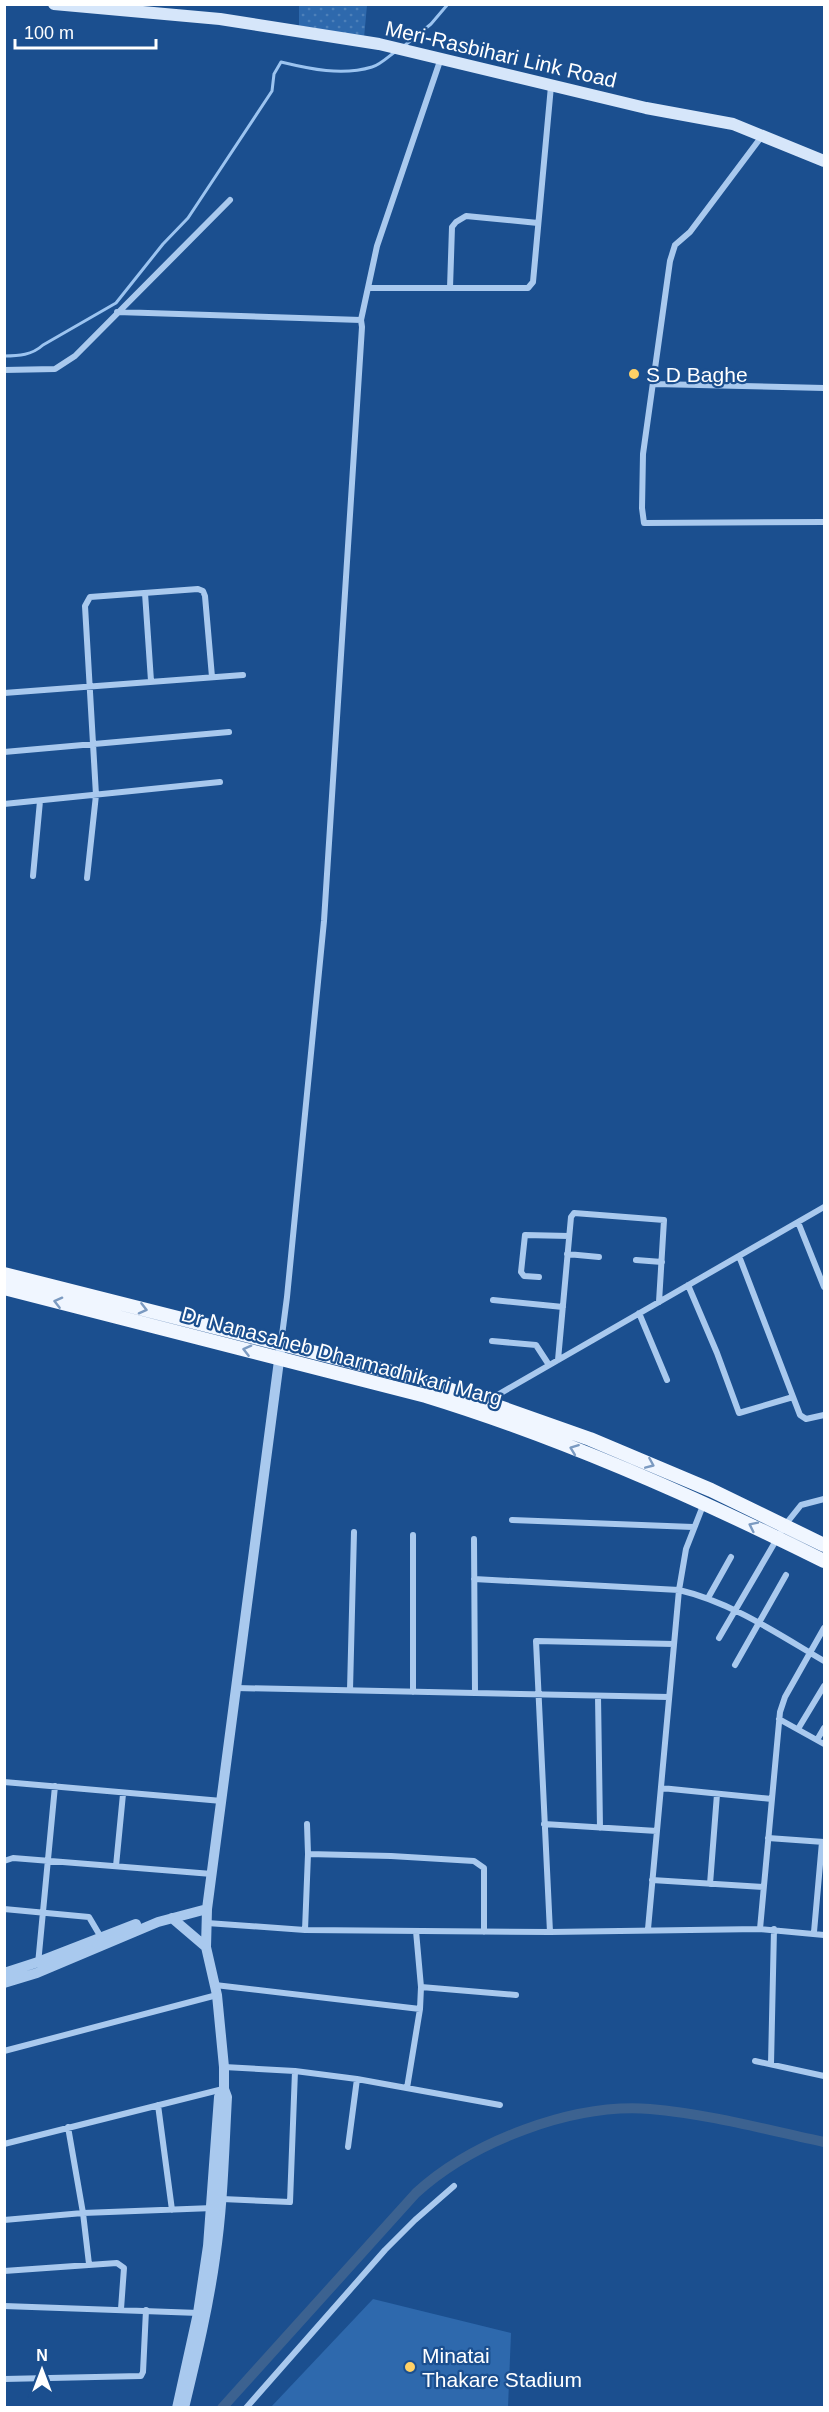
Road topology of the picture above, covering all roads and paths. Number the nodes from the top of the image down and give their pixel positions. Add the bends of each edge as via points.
1 (54, 4) edge
2 (107, 7) edge
3 (441, 58) junction
4 (551, 85) junction
5 (762, 136) junction
6 (825, 161) edge
7 (230, 200) dead end
8 (538, 223) junction
9 (368, 288) junction
10 (450, 288) junction
11 (117, 312) junction
12 (361, 320) junction
13 (4, 370) edge
14 (655, 384) junction
15 (825, 388) edge
16 (825, 522) edge
17 (145, 593) junction
18 (243, 675) dead end
19 (212, 677) junction
20 (151, 681) junction
21 (90, 686) junction
22 (4, 693) edge
23 (229, 732) dead end
24 (95, 744) junction
25 (4, 752) edge
26 (220, 782) dead end
27 (96, 795) junction
28 (40, 801) junction
29 (4, 804) edge
30 (33, 876) dead end
31 (87, 878) dead end
32 (825, 1207) edge
33 (798, 1222) junction
34 (569, 1236) junction
35 (567, 1254) junction
36 (739, 1256) junction
37 (598, 1257) dead end
38 (636, 1260) dead end
39 (662, 1262) junction
40 (4, 1274) edge
41 (539, 1277) dead end
42 (688, 1285) junction
43 (825, 1287) edge
44 (4, 1288) edge
45 (493, 1300) dead end
46 (659, 1302) junction
47 (563, 1307) junction
48 (639, 1313) junction
49 (492, 1341) dead end
50 (280, 1351) junction
51 (558, 1359) junction
52 (549, 1365) junction
53 (667, 1380) dead end
54 (793, 1397) junction
55 (483, 1407) junction
56 (825, 1414) edge
57 (708, 1496) junction
58 (825, 1499) edge
59 (512, 1520) dead end
60 (785, 1525) junction
61 (693, 1527) junction
62 (354, 1532) dead end
63 (413, 1535) dead end
64 (777, 1538) junction
65 (474, 1539) dead end
66 (825, 1545) edge
67 (731, 1557) dead end
68 (825, 1562) edge
69 (786, 1575) dead end
70 (474, 1579) junction
71 (679, 1590) junction
72 (708, 1598) junction
73 (735, 1610) junction
74 (757, 1623) junction
75 (825, 1628) edge
76 (719, 1638) dead end
77 (674, 1644) junction
78 (810, 1653) junction
79 (825, 1661) edge
80 (735, 1665) dead end
81 (825, 1686) edge
82 (236, 1688) junction
83 (350, 1690) junction
84 (413, 1692) junction
85 (475, 1693) junction
86 (538, 1694) junction
87 (598, 1695) junction
88 (669, 1697) junction
89 (779, 1719) junction
90 (825, 1728) edge
91 (798, 1730) junction
92 (817, 1740) junction
93 (825, 1744) edge
94 (4, 1782) edge
95 (55, 1786) junction
96 (661, 1788) junction
97 (123, 1794) junction
98 (717, 1794) junction
99 (772, 1799) junction
100 (222, 1801) junction
101 (307, 1824) dead end
102 (544, 1824) junction
103 (600, 1828) junction
104 (657, 1832) junction
105 (768, 1838) junction
106 (824, 1842) edge
107 (308, 1854) junction
108 (47, 1860) junction
109 (4, 1861) edge
110 (116, 1866) junction
111 (212, 1874) junction
112 (652, 1880) junction
113 (710, 1884) junction
114 (763, 1887) junction
115 (208, 1906) junction
116 (4, 1909) edge
117 (43, 1912) junction
118 (172, 1918) junction
119 (207, 1923) junction
120 (648, 1929) junction
121 (760, 1929) junction
122 (774, 1929) junction
123 (305, 1930) junction
124 (416, 1931) junction
125 (484, 1932) junction
126 (549, 1932) junction
127 (814, 1932) junction
128 (825, 1935) edge
129 (102, 1941) junction
130 (206, 1947) junction
131 (38, 1968) junction
132 (4, 1973) edge
133 (4, 1983) edge
134 (421, 1987) junction
135 (216, 1990) junction
136 (516, 1995) dead end
137 (420, 2009) junction
138 (4, 2051) edge
139 (755, 2061) dead end
140 (771, 2064) junction
141 (224, 2067) junction
142 (295, 2071) junction
143 (825, 2076) edge
144 (357, 2079) junction
145 (407, 2088) junction
146 (224, 2089) junction
147 (158, 2105) junction
148 (500, 2105) dead end
149 (68, 2127) junction
150 (4, 2144) edge
151 (348, 2147) dead end
152 (454, 2186) dead end
153 (218, 2205) junction
154 (172, 2210) junction
155 (83, 2213) junction
156 (4, 2220) edge
157 (89, 2264) junction
158 (4, 2271) edge
159 (4, 2306) edge
160 (122, 2309) junction
161 (146, 2310) junction
162 (202, 2313) junction
163 (4, 2379) edge
164 (177, 2408) edge
165 (184, 2408) edge
166 (246, 2408) edge

1 - 2 main road, Meri-Rasbihari Link Road
2 - 3 main road, Meri-Rasbihari Link Road via 379,44
3 - 4 main road, Meri-Rasbihari Link Road
3 - 9 street via 378,246
4 - 5 main road, Meri-Rasbihari Link Road via 734,124
4 - 8 street
5 - 6 main road, Meri-Rasbihari Link Road
5 - 14 street via 690,232 675,245
7 - 11 street
8 - 10 street via 533,282 528,288
8 - 10 street via 466,216 456,222 452,227
9 - 10 street
9 - 12 street
11 - 12 street
11 - 13 street via 63,365 46,370
12 - 50 street via 324,921
14 - 15 street
14 - 16 street via 643,454 644,523
17 - 19 street via 198,589 205,592
17 - 20 street
17 - 21 street via 90,597 85,603
18 - 19 street
19 - 20 street
20 - 21 street
21 - 22 street
21 - 24 street
23 - 24 street
24 - 25 street
24 - 27 street
26 - 27 street
27 - 28 street
27 - 31 street
28 - 29 street
28 - 30 street
32 - 33 street
33 - 36 street
33 - 43 street
34 - 35 street
34 - 39 street via 571,1217 576,1212 662,1219
34 - 41 street via 525,1235 521,1272
35 - 37 street
35 - 47 street
36 - 42 street
36 - 54 street
38 - 39 street
39 - 46 street
40 -> 50 main road, Dr Nanasaheb Dharmadhikari Marg
42 - 46 street
42 - 54 street via 739,1413
50 -> 44 main road, Dr Nanasaheb Dharmadhikari Marg
45 - 47 street
46 - 48 street
47 - 51 street
48 - 51 street
48 - 53 street
49 - 52 street via 536,1345
50 - 55 main road, Dr Nanasaheb Dharmadhikari Marg via 420,1379
50 - 82 street
51 - 52 street
52 - 55 street
54 - 56 street via 802,1418
55 - 57 main road, Dr Nanasaheb Dharmadhikari Marg via 590,1439
57 - 60 main road, Dr Nanasaheb Dharmadhikari Marg
57 - 61 street
64 -> 57 main road, Dr Nanasaheb Dharmadhikari Marg
58 - 60 street via 801,1505
59 - 61 street
60 - 64 street
60 - 66 main road, Dr Nanasaheb Dharmadhikari Marg
61 - 71 street
62 - 83 street
63 - 84 street
64 - 68 main road, Dr Nanasaheb Dharmadhikari Marg
64 - 73 street
65 - 70 street
67 - 72 street
69 - 74 street
70 - 71 street
70 - 85 street
71 - 72 street
71 - 77 street
72 - 73 street
73 - 74 street
73 - 76 street
74 - 78 street
74 - 80 street
75 - 78 street
77 - 86 street via 536,1641
77 - 88 street
78 - 79 street
78 - 89 street via 785,1697
81 - 91 street
82 - 83 street
82 - 100 street
83 - 84 street
84 - 85 street
85 - 86 street
86 - 87 street
86 - 102 street
87 - 88 street
87 - 103 street
88 - 96 street
89 - 91 street
89 - 99 street
90 - 92 street
91 - 92 street
92 - 93 street
94 - 95 street
95 - 97 street
95 - 108 street
96 - 98 street
96 - 104 street
97 - 100 street
97 - 110 street
98 - 99 street
98 - 113 street
99 - 105 street
100 - 111 street
101 - 107 street
102 - 103 street
102 - 126 street
103 - 104 street
104 - 112 street
105 - 106 street
105 - 114 street
106 - 127 street
107 - 123 street
107 - 125 street via 474,1861 484,1868
108 - 109 street
108 - 110 street
108 - 117 street
110 - 111 street
111 - 115 street
112 - 113 street
112 - 120 street
113 - 114 street
114 - 121 street
115 - 118 street
115 - 119 street
115 - 129 street via 166,1913
116 - 117 street
117 - 129 street via 89,1917
117 - 131 street
118 - 129 street
118 - 130 street
119 - 123 street
119 - 130 street
120 - 121 street
120 - 126 street
121 - 122 street
122 - 127 street
122 - 140 street
123 - 124 street
124 - 125 street
124 - 134 street
125 - 126 street
127 - 128 street
129 - 131 street
130 - 135 street
131 - 132 street
131 - 133 street
134 - 136 street
134 - 137 street
135 - 137 street
135 - 138 street
135 - 141 street
137 - 145 street
139 - 140 street
140 - 143 street
141 - 142 street
141 - 146 street
142 - 144 street
142 - 153 street via 290,2202
144 - 145 street
144 - 151 street
145 - 148 street
146 - 147 street
146 - 153 street via 227,2097
147 - 149 street
147 - 154 street
149 - 150 street
149 - 155 street
152 - 166 street via 386,2250
153 - 154 street
153 - 162 street
154 - 155 street
155 - 156 street
155 - 157 street
157 - 158 street
157 - 160 street via 117,2263 124,2268
159 - 160 street
160 - 161 street
161 - 162 street
161 - 163 street via 141,2376
162 - 164 street
162 - 165 street

